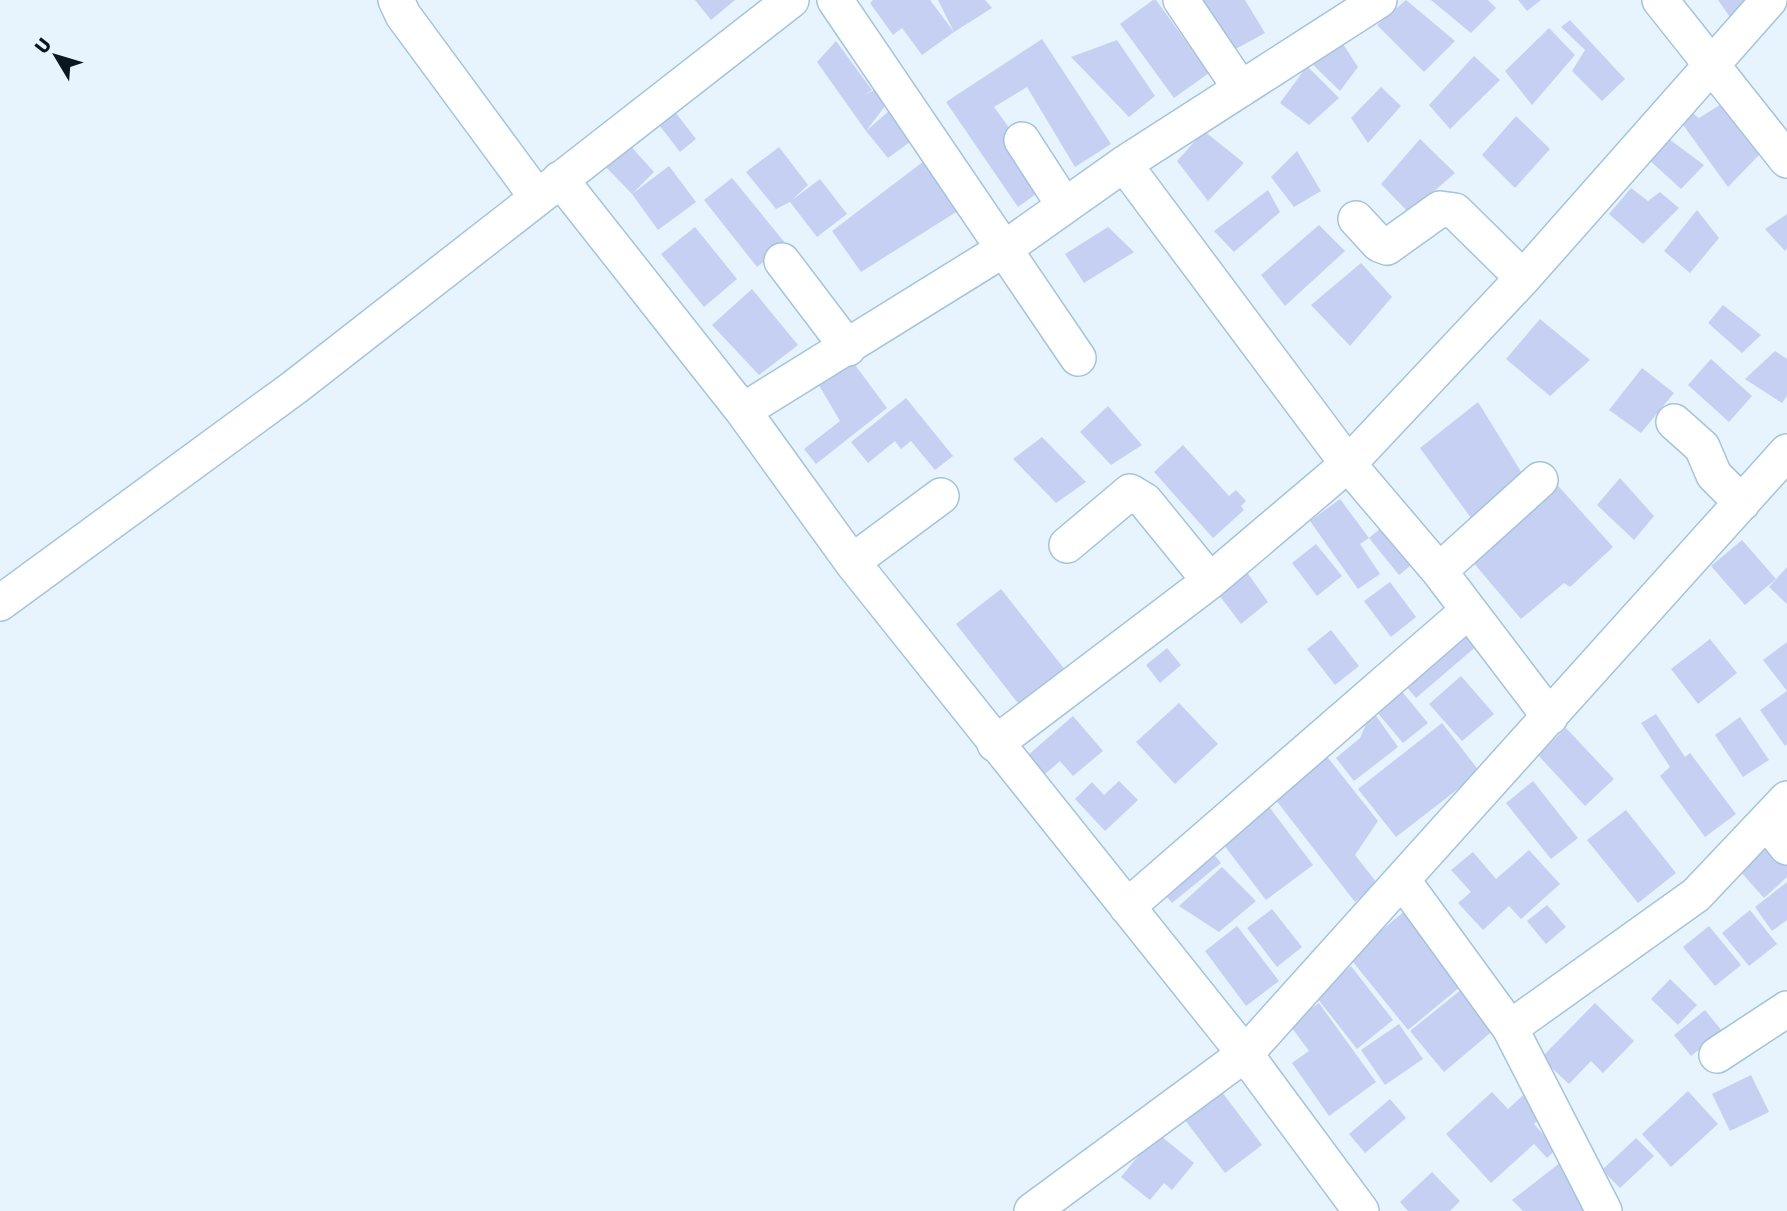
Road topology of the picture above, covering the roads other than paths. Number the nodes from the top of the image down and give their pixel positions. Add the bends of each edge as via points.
1 (396, 0) edge
2 (791, 0) edge
3 (835, 0) edge
4 (1181, 0) edge
5 (1660, 0) edge
6 (1769, 0) edge
7 (1373, 2) edge
8 (1709, 64) junction
9 (1241, 89) junction
10 (1022, 140) dead end
11 (1787, 160) edge
12 (1124, 164) junction
13 (549, 188) junction
14 (1064, 205) junction
15 (1356, 219) dead end
16 (1004, 249) junction
17 (782, 261) dead end
18 (1523, 278) junction
19 (848, 348) junction
20 (1078, 358) dead end
21 (743, 411) junction
22 (1674, 422) dead end
23 (1787, 452) edge
24 (1348, 464) junction
25 (1540, 480) dead end
26 (941, 496) dead end
27 (1742, 503) junction
28 (1067, 545) dead end
29 (852, 562) junction
30 (1438, 572) junction
31 (1210, 580) junction
32 (0, 603) edge
33 (1468, 611) junction
34 (1550, 717) junction
35 (995, 744) junction
36 (1780, 823) edge
37 (1404, 881) junction
38 (1127, 907) junction
39 (1787, 1009) edge
40 (1510, 1028) junction
41 (1245, 1054) junction
42 (1717, 1055) dead end
43 (1032, 1211) edge
44 (1361, 1211) edge
45 (1604, 1211) edge

1 - 13 street via 403,15
2 - 13 street
3 - 16 street
4 - 9 street
5 - 8 street
6 - 8 street
7 - 9 street
8 - 11 street
8 - 18 street
9 - 12 street
10 - 14 street
12 - 14 street
12 - 24 street
13 - 21 street
13 - 32 street via 295,387
14 - 16 street
15 - 18 street via 1387,247 1440,209 1455,211
16 - 19 street
16 - 20 street
17 - 19 street
18 - 24 street
19 - 21 street
21 - 29 street
22 - 27 street via 1702,447 1714,475
23 - 27 street
24 - 30 street
24 - 31 street
25 - 30 street
26 - 29 street
27 - 34 street
28 - 31 street via 1130,492 1145,501
29 - 35 street
30 - 33 street
31 - 35 street
33 - 34 street
33 - 38 street
34 - 37 street
35 - 38 street
36 - 40 street via 1685,903
37 - 40 street
37 - 41 street
38 - 41 street
39 - 42 street
40 - 45 street
41 - 43 street
41 - 44 street

